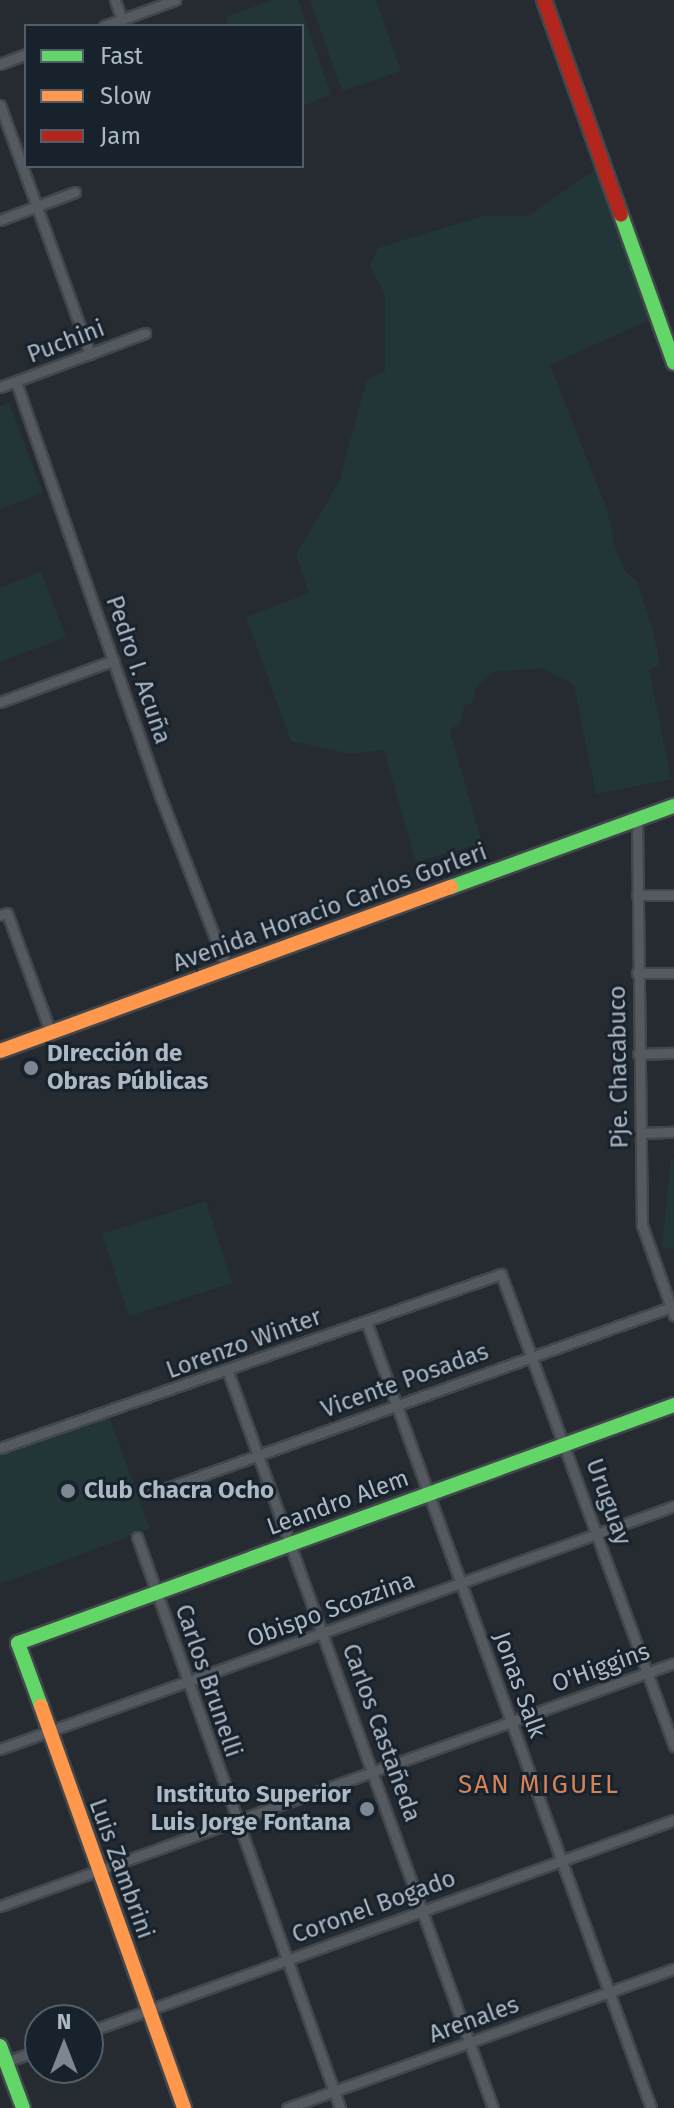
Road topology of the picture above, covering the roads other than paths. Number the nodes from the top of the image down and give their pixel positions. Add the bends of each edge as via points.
1 (115, 0) edge
2 (175, 0) edge
3 (544, 0) edge
4 (122, 20) junction
5 (110, 24) edge
6 (24, 55) edge
7 (0, 64) edge
8 (0, 105) edge
9 (75, 192) dead end
10 (36, 207) junction
11 (0, 220) edge
12 (145, 333) dead end
13 (90, 354) junction
14 (674, 363) edge
15 (16, 382) junction
16 (0, 387) edge
17 (114, 660) junction
18 (0, 702) edge
19 (674, 806) edge
20 (637, 820) junction
21 (637, 895) junction
22 (674, 895) edge
23 (0, 915) edge
24 (227, 969) junction
25 (637, 973) junction
26 (674, 973) edge
27 (51, 1033) junction
28 (0, 1051) edge
29 (674, 1053) edge
30 (638, 1054) junction
31 (674, 1132) edge
32 (641, 1133) junction
33 (501, 1274) joint
34 (672, 1311) edge
35 (366, 1321) junction
36 (533, 1357) junction
37 (228, 1372) junction
38 (674, 1405) edge
39 (396, 1406) junction
40 (565, 1444) junction
41 (0, 1448) edge
42 (259, 1456) junction
43 (153, 1493) dead end
44 (428, 1494) junction
45 (674, 1506) edge
46 (599, 1535) junction
47 (137, 1537) dead end
48 (291, 1543) junction
49 (462, 1584) junction
50 (157, 1594) junction
51 (324, 1634) junction
52 (18, 1643) joint
53 (674, 1663) edge
54 (648, 1673) junction
55 (187, 1681) junction
56 (511, 1722) junction
57 (48, 1732) junction
58 (674, 1746) edge
59 (0, 1749) edge
60 (373, 1772) junction
61 (674, 1820) edge
62 (237, 1821) junction
63 (561, 1861) junction
64 (98, 1871) junction
65 (0, 1906) edge
66 (423, 1911) junction
67 (287, 1960) junction
68 (674, 1969) edge
69 (610, 1992) junction
70 (149, 2010) junction
71 (104, 2026) edge
72 (470, 2042) junction
73 (0, 2046) edge
74 (24, 2056) edge
75 (3, 2063) edge
76 (334, 2091) junction
77 (23, 2108) edge
78 (184, 2108) edge
79 (287, 2108) edge
80 (340, 2108) edge
81 (493, 2108) edge
82 (651, 2108) edge

1 - 4 street
2 - 4 street
3 - 14 street
4 - 5 street
6 - 7 street
8 - 10 street
9 - 10 street
10 - 11 street
10 - 13 street
12 - 13 street, Puchini
13 - 15 street, Puchini
15 - 16 street, Puchini
15 - 17 street, Pedro I. Acuña
17 - 18 street
17 - 24 street, Pedro I. Acuña
19 - 20 street, Avenida Horacio Carlos Gorleri
20 - 21 street, Pje. Chacabuco
20 - 24 street, Avenida Horacio Carlos Gorleri
21 - 22 street
21 - 25 street, Pje. Chacabuco
23 - 27 street via 7,913
24 - 27 street, Avenida Horacio Carlos Gorleri
25 - 26 street
25 - 30 street, Pje. Chacabuco
27 - 28 street, Avenida Horacio Carlos Gorleri
29 - 30 street
30 - 32 street, Pje. Chacabuco
31 - 32 street
32 - 34 street, Pje. Chacabuco via 644,1241
33 - 35 street, Lorenzo Winter
33 - 36 street, Uruguay
34 - 36 street, Vicente Posadas
35 - 37 street, Lorenzo Winter
35 - 39 street, Jonas Salk
36 - 39 street, Vicente Posadas
36 - 40 street, Uruguay
37 - 41 street, Lorenzo Winter
37 - 42 street, Carlos Castañeda
38 - 40 street, Leandro Alem
39 - 42 street, Vicente Posadas
39 - 44 street, Jonas Salk
40 - 44 street, Leandro Alem
40 - 46 street, Uruguay
42 - 43 street, Vicente Posadas
42 - 48 street, Carlos Castañeda
44 - 48 street, Leandro Alem
44 - 49 street, Jonas Salk
45 - 46 street, Obispo Scozzina
46 - 49 street, Obispo Scozzina
46 - 54 street, Uruguay
47 - 50 street, Carlos Brunelli
48 - 50 street, Leandro Alem
48 - 51 street, Carlos Castañeda
49 - 51 street, Obispo Scozzina
49 - 56 street, Jonas Salk
50 - 52 street, Leandro Alem
50 - 55 street, Carlos Brunelli
51 - 55 street, Obispo Scozzina
51 - 60 street, Carlos Castañeda
52 - 57 street, Luis Zambrini
53 - 54 street, O'Higgins
54 - 56 street, O'Higgins
54 - 58 street, Uruguay
55 - 57 street, Obispo Scozzina
55 - 62 street, Carlos Brunelli
56 - 60 street, O'Higgins
56 - 63 street, Jonas Salk
57 - 59 street, Obispo Scozzina
57 - 64 street, Luis Zambrini
60 - 62 street, O'Higgins
60 - 66 street, Carlos Castañeda
61 - 63 street, Coronel Bogado
62 - 64 street, O'Higgins
62 - 67 street, Carlos Brunelli
63 - 66 street, Coronel Bogado
63 - 69 street, Jonas Salk
64 - 65 street, O'Higgins
64 - 70 street, Luis Zambrini
66 - 67 street, Coronel Bogado
66 - 72 street, Carlos Castañeda
67 - 70 street, Coronel Bogado
67 - 76 street, Carlos Brunelli
68 - 69 street, Arenales
69 - 72 street, Arenales
69 - 82 street, Jonas Salk
70 - 71 street, Coronel Bogado
70 - 78 street, Luis Zambrini
72 - 76 street, Arenales
72 - 81 street, Carlos Castañeda
73 - 75 street
74 - 75 street
75 - 77 street
76 - 79 street, Arenales
76 - 80 street, Carlos Brunelli

